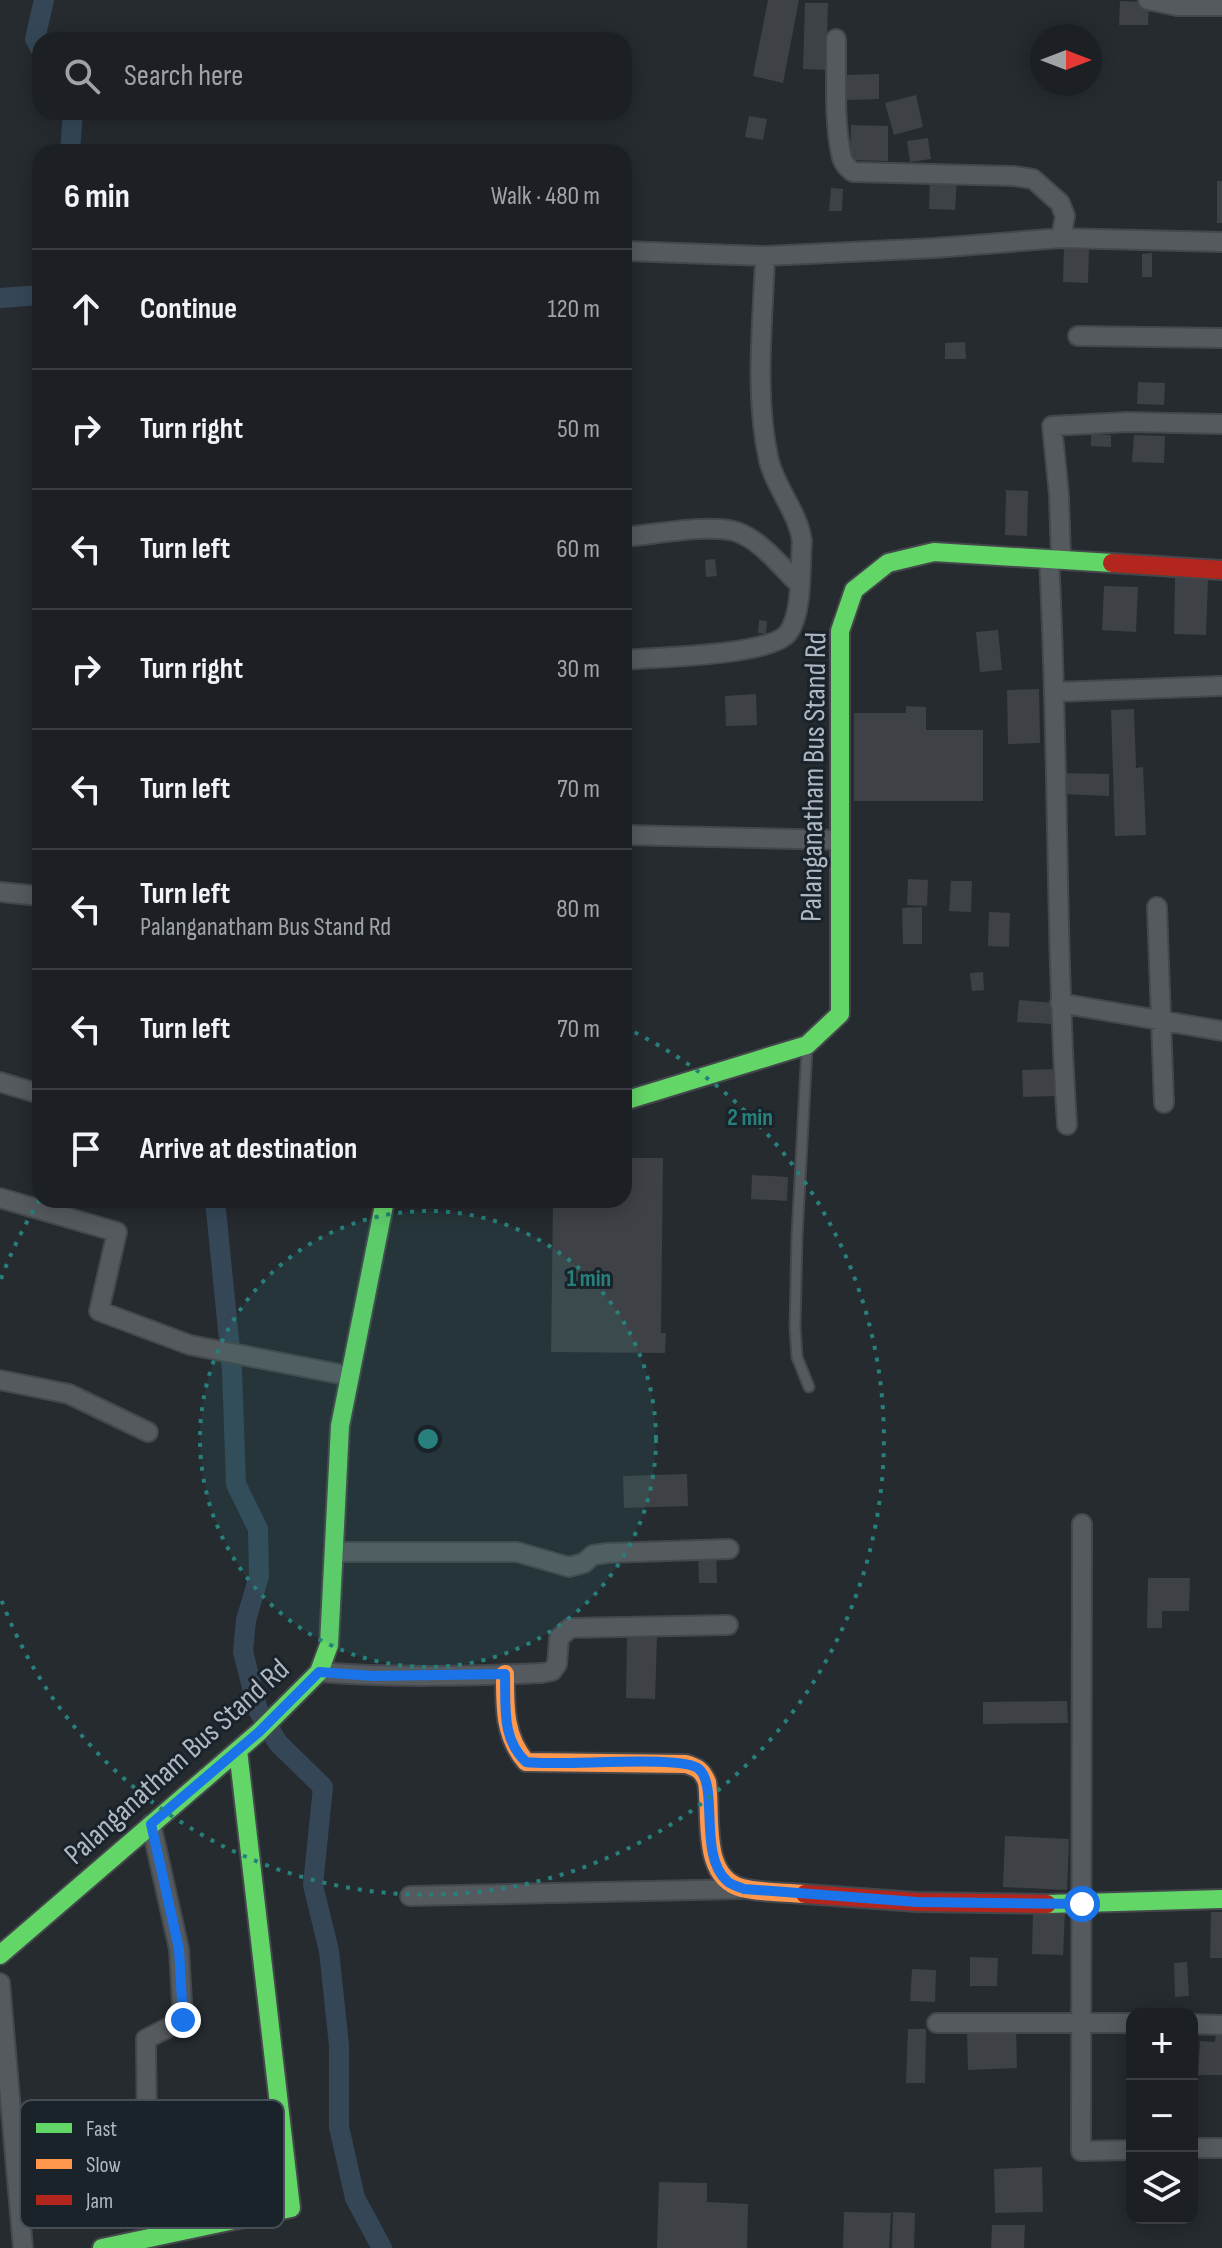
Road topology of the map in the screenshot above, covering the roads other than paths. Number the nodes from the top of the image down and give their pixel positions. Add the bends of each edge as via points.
1 (1148, 0) edge
2 (1222, 6) edge
3 (836, 39) dead end
4 (1061, 238) junction
5 (1222, 242) edge
6 (632, 251) edge
7 (765, 256) junction
8 (1078, 336) dead end
9 (1222, 338) edge
10 (1222, 424) edge
11 (632, 536) edge
12 (1055, 560) junction
13 (1222, 570) edge
14 (799, 584) junction
15 (632, 659) edge
16 (1222, 686) edge
17 (1055, 692) junction
18 (632, 835) edge
19 (840, 840) junction
20 (0, 892) edge
21 (32, 895) edge
22 (1157, 907) dead end
23 (1060, 1003) junction
24 (1161, 1020) junction
25 (1222, 1031) edge
26 (807, 1045) junction
27 (0, 1082) edge
28 (32, 1092) edge
29 (632, 1099) edge
30 (1164, 1103) dead end
31 (1067, 1125) dead end
32 (0, 1198) edge
33 (32, 1207) edge
34 (34, 1208) edge
35 (383, 1208) edge
36 (350, 1376) junction
37 (0, 1380) edge
38 (809, 1387) dead end
39 (148, 1432) dead end
40 (1082, 1524) dead end
41 (729, 1549) dead end
42 (334, 1552) junction
43 (728, 1625) dead end
44 (319, 1672) junction
45 (505, 1674) junction
46 (238, 1750) junction
47 (151, 1824) junction
48 (744, 1889) junction
49 (410, 1896) dead end
50 (1222, 1899) edge
51 (1082, 1904) junction
52 (0, 1955) edge
53 (0, 1983) edge
54 (1080, 2022) junction
55 (937, 2023) dead end
56 (1126, 2023) edge
57 (1198, 2024) edge
58 (1222, 2025) edge
59 (147, 2100) edge
60 (279, 2100) edge
61 (284, 2148) edge
62 (1198, 2148) edge
63 (1222, 2148) edge
64 (1126, 2150) edge
65 (284, 2209) edge
66 (20, 2213) edge
67 (21, 2228) edge
68 (196, 2228) edge
69 (23, 2248) edge
70 (102, 2248) edge

1 - 2 street
3 - 4 street via 838,116 847,168 1033,179 1060,203 1065,216
4 - 5 street
4 - 7 street
6 - 7 street
7 - 14 street via 765,431 772,470 800,529
8 - 9 street
10 - 12 street via 1052,426 1059,495
11 - 14 street via 736,531
12 - 13 street, Palanganatham Bus Stand Rd
12 - 17 street
12 - 19 street, Palanganatham Bus Stand Rd via 934,552 888,563 854,590 840,631
14 - 15 street via 796,616 776,643
16 - 17 street
17 - 23 street
18 - 19 street
19 - 26 street, Palanganatham Bus Stand Rd via 840,1014
20 - 21 street
22 - 24 street
23 - 24 street
23 - 31 street
24 - 25 street
24 - 30 street
26 - 29 street, Palanganatham Bus Stand Rd
26 - 38 lane via 795,1327 797,1357
27 - 28 street
32 - 33 street
34 - 36 street via 117,1232 99,1311 190,1345
35 - 36 street, Palanganatham Bus Stand Rd
36 - 42 street, Palanganatham Bus Stand Rd via 340,1426
37 - 39 street via 69,1394
40 - 51 street
41 - 42 street via 608,1553 569,1567 517,1552
42 - 44 street, Palanganatham Bus Stand Rd via 329,1645
43 - 45 street via 570,1628 559,1638 552,1671
44 - 45 street
44 - 46 street, Palanganatham Bus Stand Rd
45 - 48 street via 506,1730 526,1762 686,1764 703,1772 713,1854 728,1883
46 - 47 street, Palanganatham Bus Stand Rd
46 - 60 street
47 - 52 street, Palanganatham Bus Stand Rd
47 - 59 street via 179,1949 183,2020 146,2039
48 - 49 street
48 - 51 street via 917,1902
50 - 51 street
51 - 54 street
53 - 66 street
54 - 55 street
54 - 56 street
54 - 64 street via 1081,2151
57 - 58 street
61 - 65 street via 291,2208
62 - 63 street
67 - 69 street
68 - 70 street

